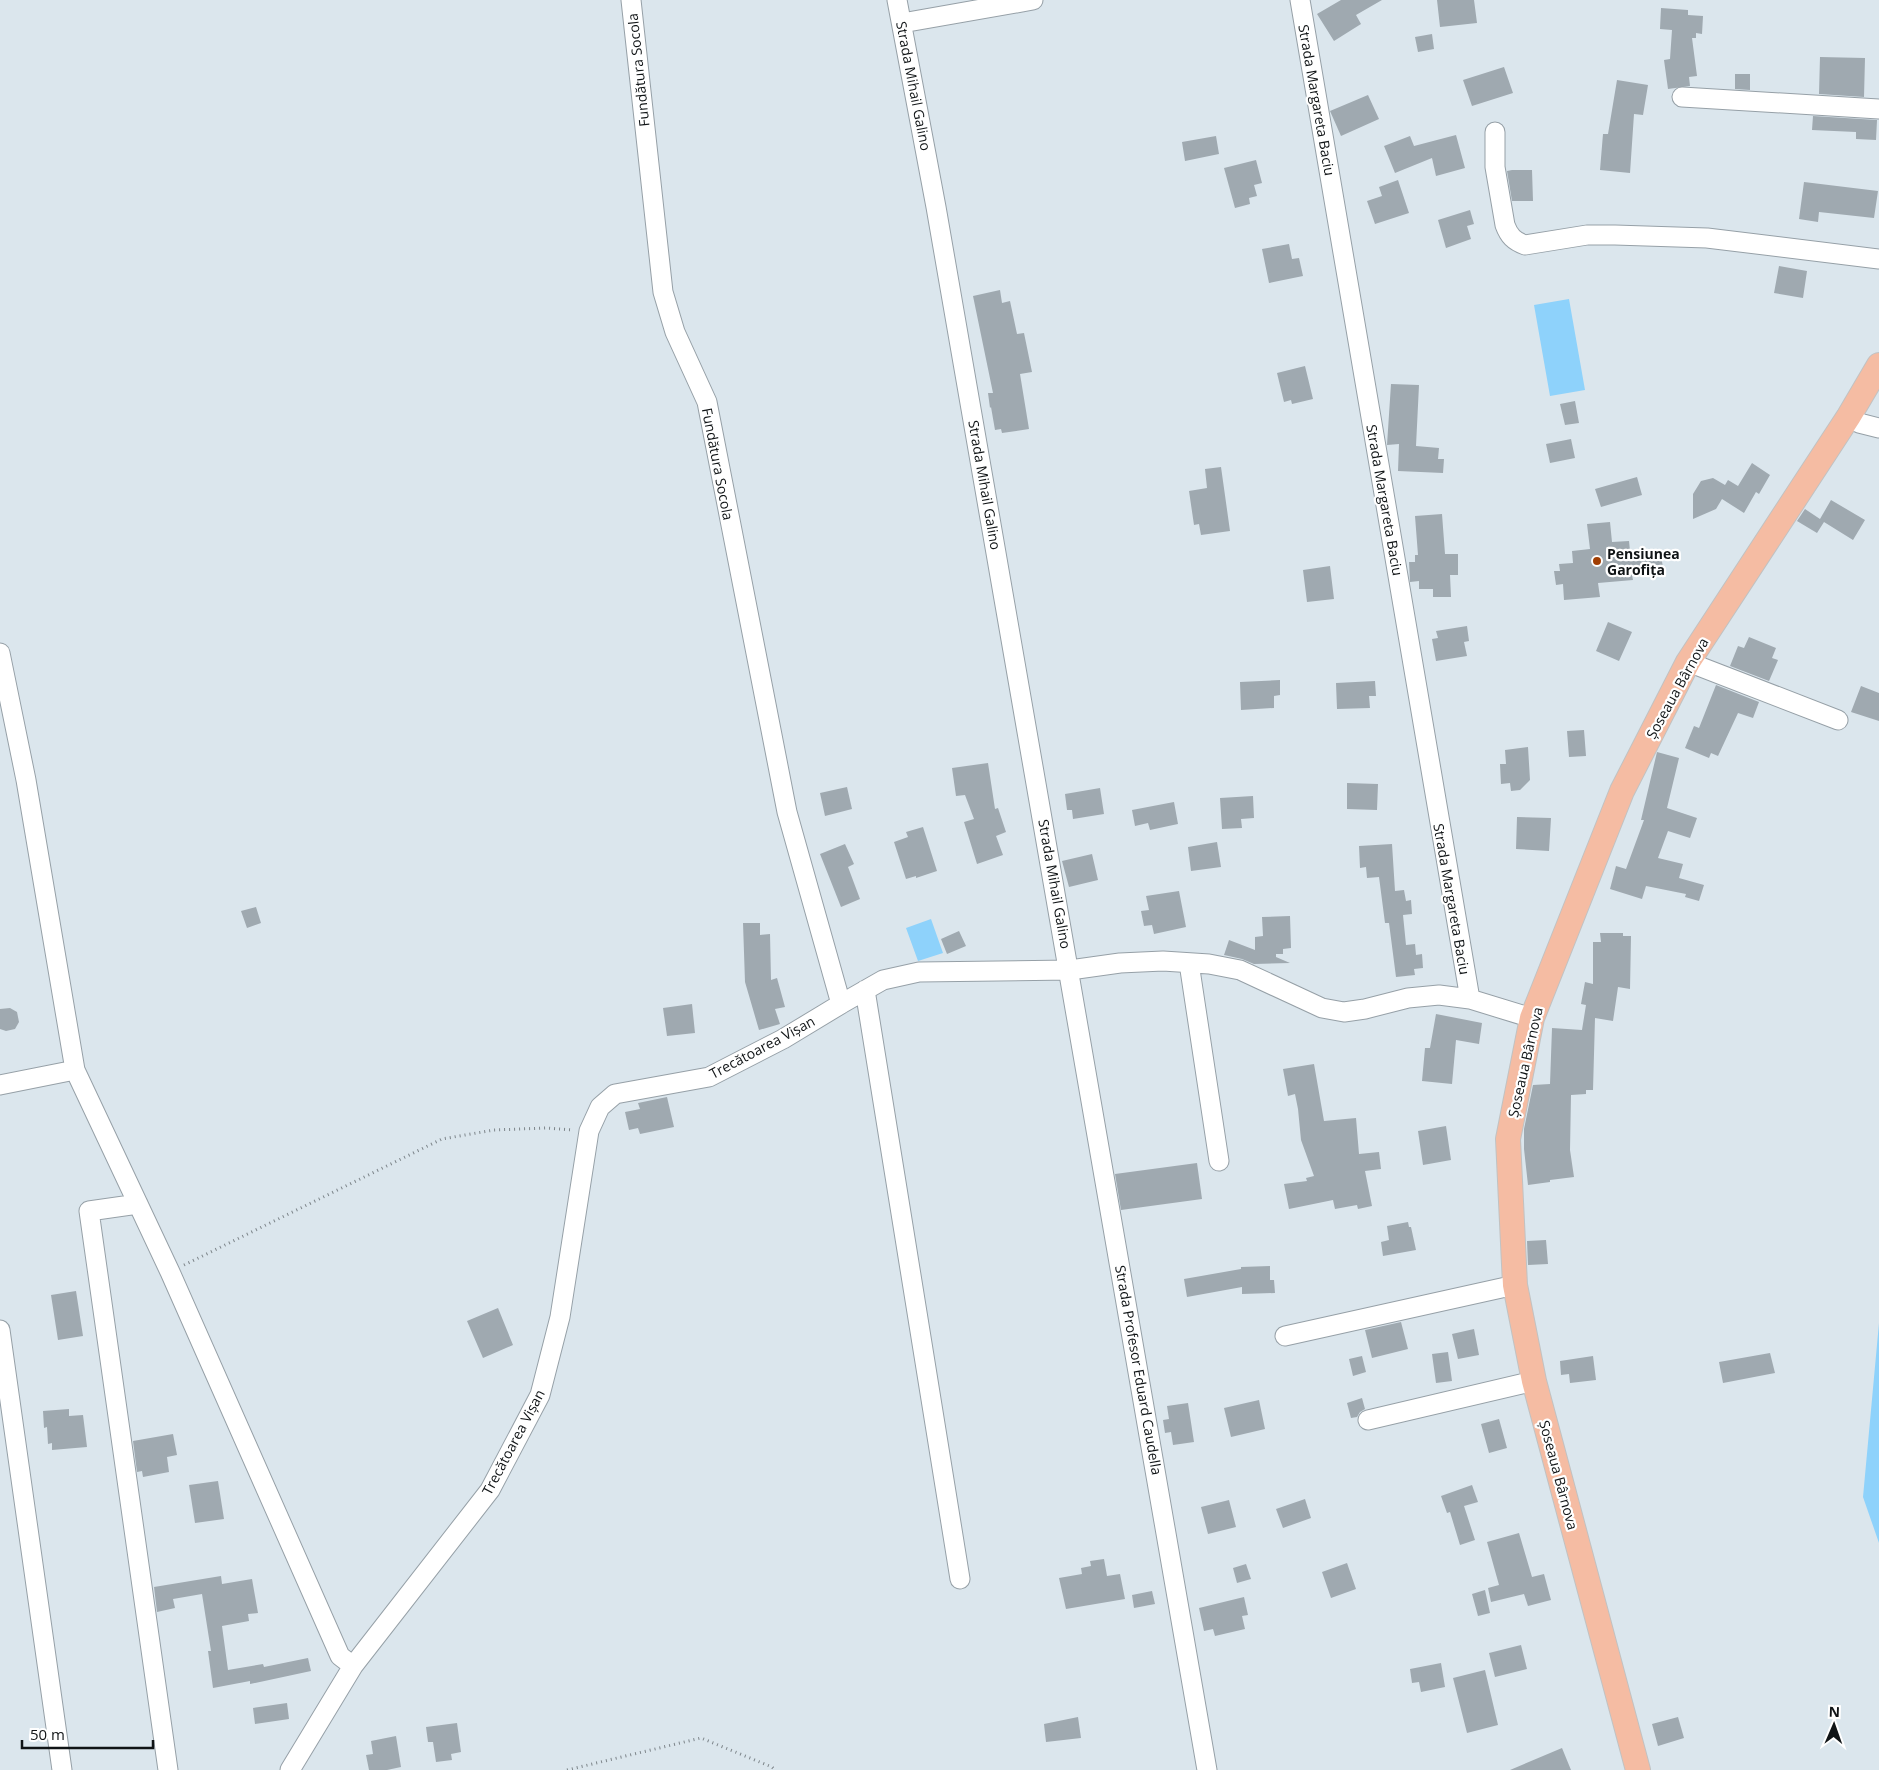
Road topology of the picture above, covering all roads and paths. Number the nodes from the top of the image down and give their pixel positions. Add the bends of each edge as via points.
1 (631, 0) edge
2 (897, 0) edge
3 (1033, 0) edge
4 (1300, 0) edge
5 (902, 23) junction
6 (1682, 97) dead end
7 (1879, 109) edge
8 (1495, 132) dead end
9 (1879, 259) edge
10 (1879, 366) edge
11 (1849, 416) junction
12 (1879, 428) edge
13 (0, 652) edge
14 (1688, 662) junction
15 (1838, 720) dead end
16 (1188, 963) junction
17 (1070, 970) junction
18 (865, 990) junction
19 (1470, 999) junction
20 (841, 1004) junction
21 (1532, 1018) junction
22 (75, 1070) junction
23 (0, 1085) edge
24 (589, 1131) junction
25 (1219, 1161) dead end
26 (138, 1204) junction
27 (170, 1272) junction
28 (1515, 1285) junction
29 (0, 1330) edge
30 (1285, 1336) dead end
31 (1534, 1381) junction
32 (1368, 1420) dead end
33 (960, 1578) dead end
34 (353, 1666) junction
35 (62, 1770) edge
36 (168, 1770) edge
37 (290, 1770) edge
38 (567, 1770) edge
39 (775, 1770) edge
40 (1207, 1770) edge
41 (1638, 1770) edge

1 - 20 street, Fundătura Socola via 663,292 676,332 707,402 787,812
2 - 5 street, Strada Mihail Galino
3 - 5 street
4 - 19 street, Strada Margareta Baciu
5 - 17 street, Strada Mihail Galino
6 - 7 street
8 - 9 street via 1495,167 1505,225 1508,234 1525,245 1615,234 1707,238
10 - 11 main road, Șoseaua Bârnova
11 - 12 street via 1859,423
11 - 14 main road, Șoseaua Bârnova
13 - 22 street via 26,780
14 - 15 street
14 - 21 main road, Șoseaua Bârnova via 1622,791
16 - 17 street, Trecătoarea Vișan via 1120,963
16 - 19 street, Trecătoarea Vișan via 1240,970 1322,1008 1344,1012 1408,998 1439,995
16 - 25 street
17 - 18 street, Trecătoarea Vișan via 919,972 883,980
17 - 40 street, Strada Profesor Eduard Caudella
18 - 20 street, Trecătoarea Vișan
18 - 33 street
19 - 21 street, Trecătoarea Vișan
20 - 24 street, Trecătoarea Vișan via 710,1077 615,1094 600,1106
21 - 28 main road, Șoseaua Bârnova via 1508,1139
22 - 23 street
22 - 26 street
24 - 27 path via 546,1128 494,1130 442,1138
24 - 34 street, Trecătoarea Vișan via 560,1317 540,1395 490,1490
26 - 27 street
26 - 36 street via 89,1211
27 - 34 street via 340,1656
28 - 30 street
28 - 31 main road, Șoseaua Bârnova
29 - 35 street
31 - 32 street
31 - 41 main road, Șoseaua Bârnova
34 - 37 street, Trecătoarea Vișan
38 - 39 path via 700,1738

